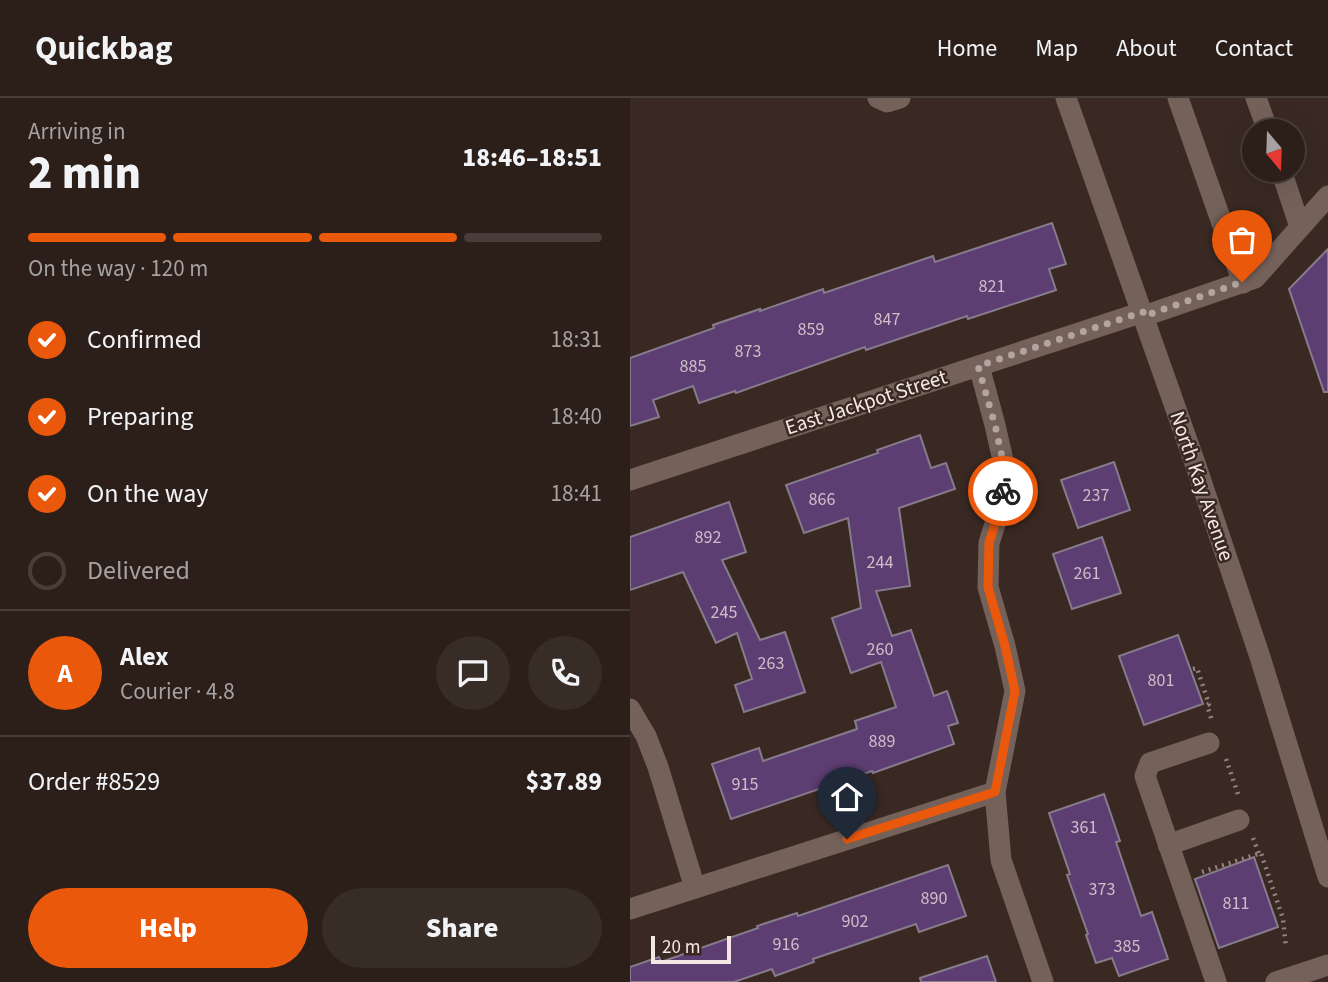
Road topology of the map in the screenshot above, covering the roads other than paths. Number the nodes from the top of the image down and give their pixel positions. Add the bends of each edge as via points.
1 (878, 98) edge
2 (900, 98) edge
3 (1066, 98) edge
4 (1178, 98) edge
5 (1256, 98) edge
6 (1264, 119) edge
7 (1285, 182) edge
8 (1328, 196) edge
9 (1300, 227) junction
10 (1242, 282) junction
11 (1143, 314) junction
12 (978, 366) junction
13 (630, 480) edge
14 (630, 709) edge
15 (1209, 743) dead end
16 (995, 792) junction
17 (1238, 820) dead end
18 (1168, 845) junction
19 (1328, 877) edge
20 (695, 888) junction
21 (630, 909) edge
22 (1328, 965) edge
23 (1043, 982) edge
24 (1216, 982) edge
25 (1276, 982) edge

1 - 2 street via 887,102
3 - 11 street, North Kay Avenue
4 - 10 street
5 - 6 street
7 - 9 street
8 - 9 street, East Jackpot Street
9 - 10 street, East Jackpot Street via 1255,278
10 - 11 street, East Jackpot Street
11 - 12 street, East Jackpot Street
11 - 19 street, North Kay Avenue via 1260,657
12 - 13 street, East Jackpot Street
12 - 16 street via 1005,470 1001,505 989,543 988,587 1015,691
14 - 20 street via 658,767
15 - 18 street via 1150,763 1145,776
16 - 20 street
16 - 23 street via 1001,860
17 - 18 street
18 - 24 street
20 - 21 street
22 - 25 street

